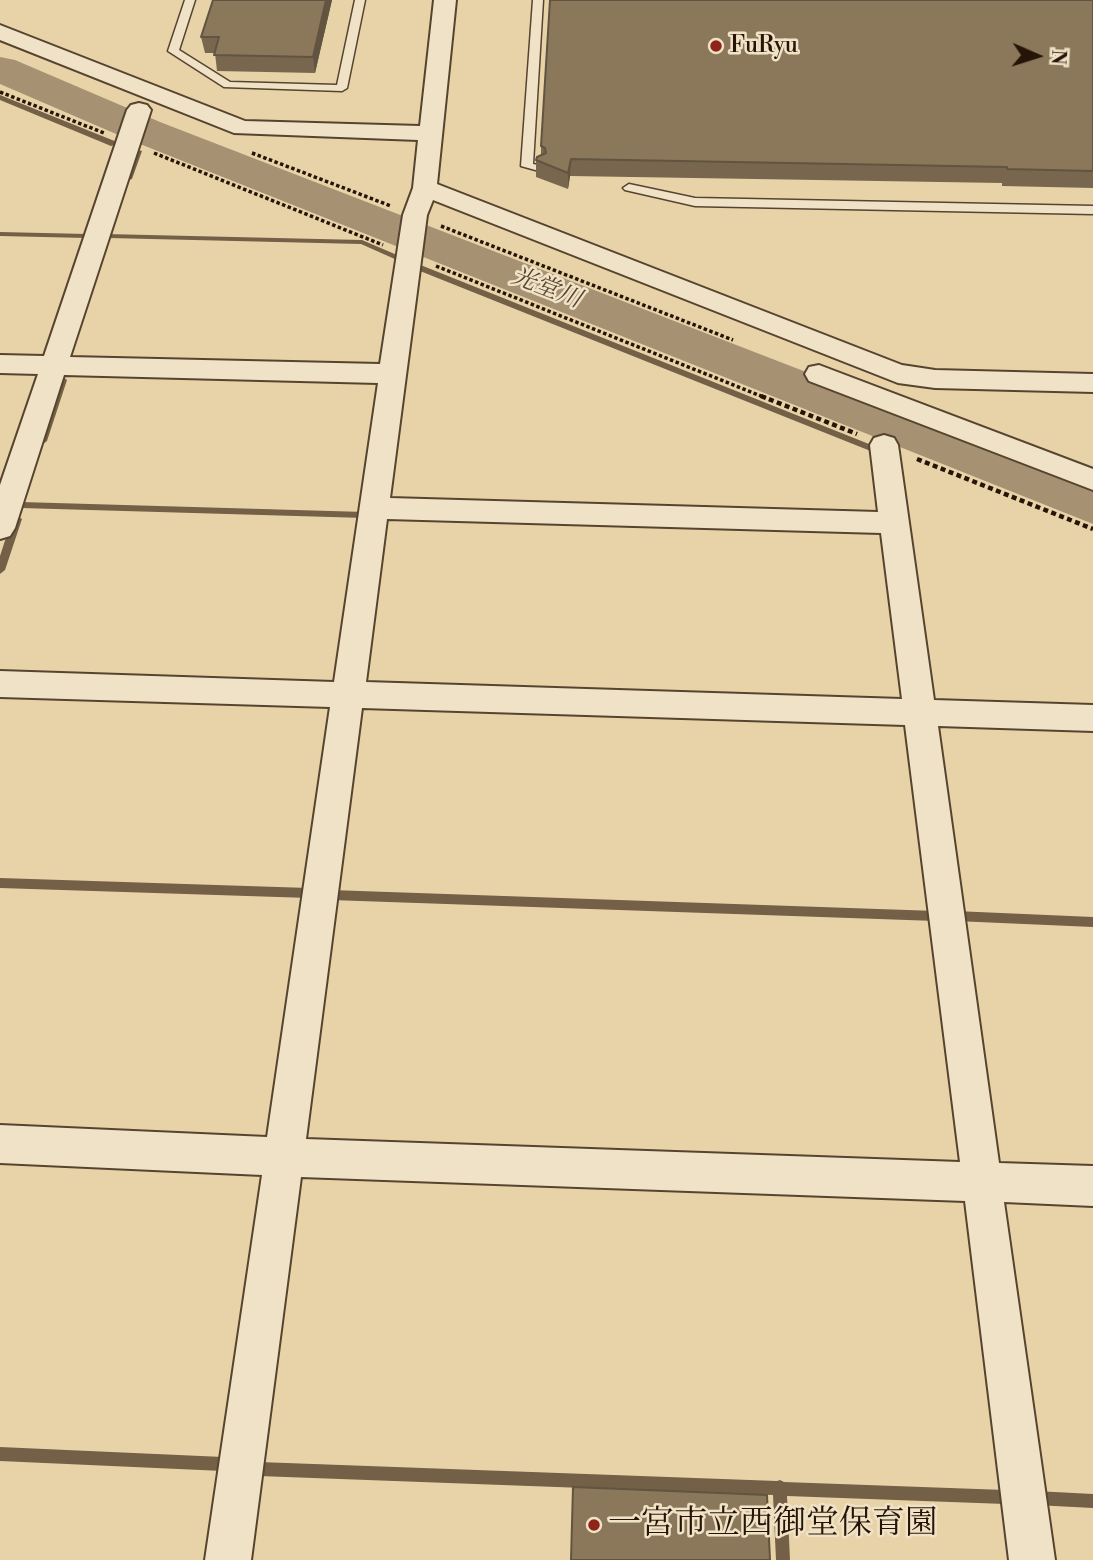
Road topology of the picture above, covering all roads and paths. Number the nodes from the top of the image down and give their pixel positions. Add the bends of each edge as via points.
1 (190, 0) edge
2 (360, 0) edge
3 (445, 0) edge
4 (538, 0) edge
5 (0, 32) edge
6 (0, 92) edge
7 (139, 110) dead end
8 (431, 133) junction
9 (128, 142) junction
10 (539, 168) edge
11 (425, 188) junction
12 (629, 188) dead end
13 (1093, 210) edge
14 (409, 255) junction
15 (0, 365) edge
16 (54, 366) junction
17 (392, 374) junction
18 (819, 374) dead end
19 (1093, 383) edge
20 (884, 445) junction
21 (1093, 480) edge
22 (375, 508) junction
23 (895, 523) junction
24 (0, 528) edge
25 (1093, 529) edge
26 (0, 684) edge
27 (349, 694) junction
28 (921, 713) junction
29 (1093, 718) edge
30 (0, 1144) edge
31 (286, 1157) junction
32 (981, 1180) junction
33 (1093, 1186) edge
34 (228, 1560) edge
35 (1032, 1560) edge

1 - 2 lane via 173,51 228,85 342,88
3 - 8 street
4 - 10 lane via 527,166
5 - 8 street via 242,128
6 - 9 path
7 - 9 street
8 - 11 street
9 - 14 path
9 - 16 street
11 - 14 street
11 - 19 street via 898,374
12 - 13 lane via 695,202
14 - 17 street
14 - 20 path
15 - 16 street
16 - 17 street
16 - 24 street
17 - 22 street
18 - 21 street
20 - 23 street
20 - 25 path
22 - 23 street
22 - 27 street
23 - 28 street
26 - 27 street
27 - 28 street
27 - 31 street
28 - 29 street
28 - 32 street
30 - 31 street
31 - 32 street
31 - 34 street
32 - 33 street
32 - 35 street

